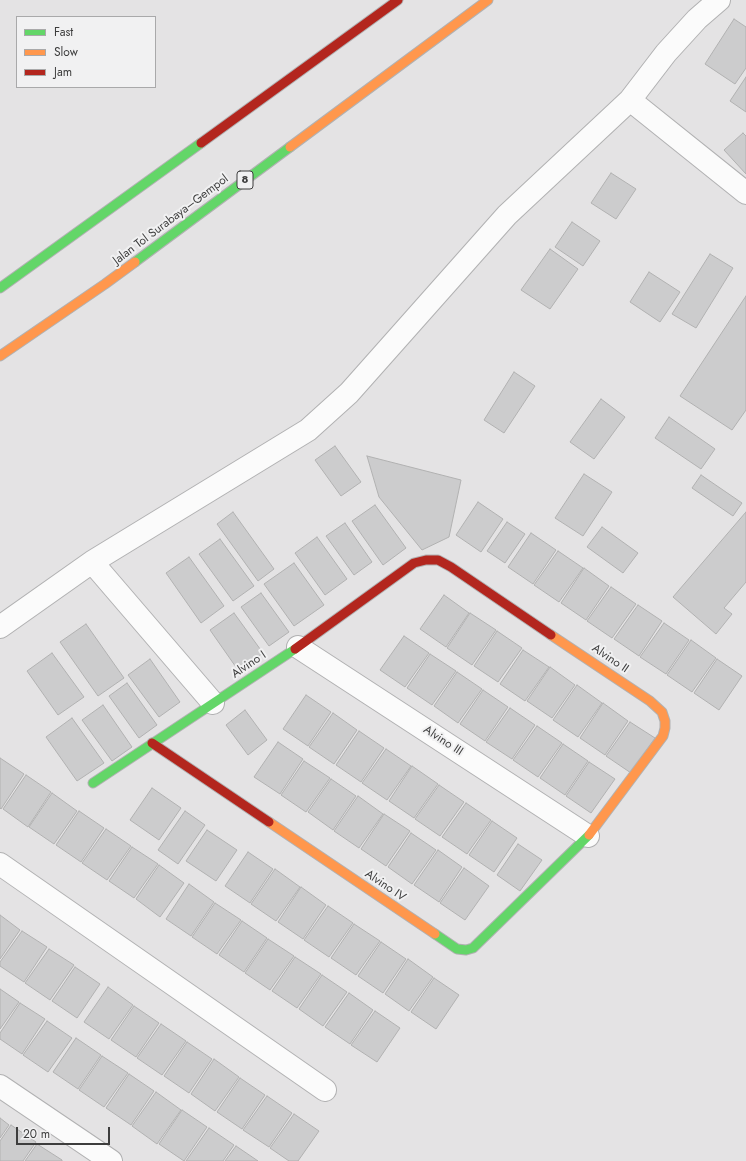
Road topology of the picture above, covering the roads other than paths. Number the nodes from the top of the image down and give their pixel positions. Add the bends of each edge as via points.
1 (398, 0) edge
2 (488, 0) edge
3 (719, 0) edge
4 (630, 100) junction
5 (746, 193) edge
6 (0, 288) edge
7 (0, 356) edge
8 (92, 562) junction
9 (414, 563) joint
10 (0, 627) edge
11 (298, 647) junction
12 (213, 703) junction
13 (152, 744) junction
14 (93, 783) dead end
15 (588, 836) junction
16 (0, 864) edge
17 (0, 1086) edge
18 (326, 1090) dead end
19 (111, 1161) edge

1 - 6 main road
2 - 7 main road, Jalan Tol Surabaya–Gempol / 8 via 105,284
3 - 4 street via 697,19 666,53
4 - 5 street
4 - 8 street via 507,215 349,393 308,430
8 - 10 street
8 - 12 street
9 - 11 main road, Alvino I
9 - 15 main road, Alvino II via 438,560 451,566 650,701 662,712 665,722 663,736
11 - 12 main road, Alvino I
11 - 15 street, Alvino III
12 - 13 main road, Alvino I
13 - 14 main road, Alvino I
13 - 15 main road, Alvino IV via 457,949 473,948
16 - 18 street
17 - 19 street

